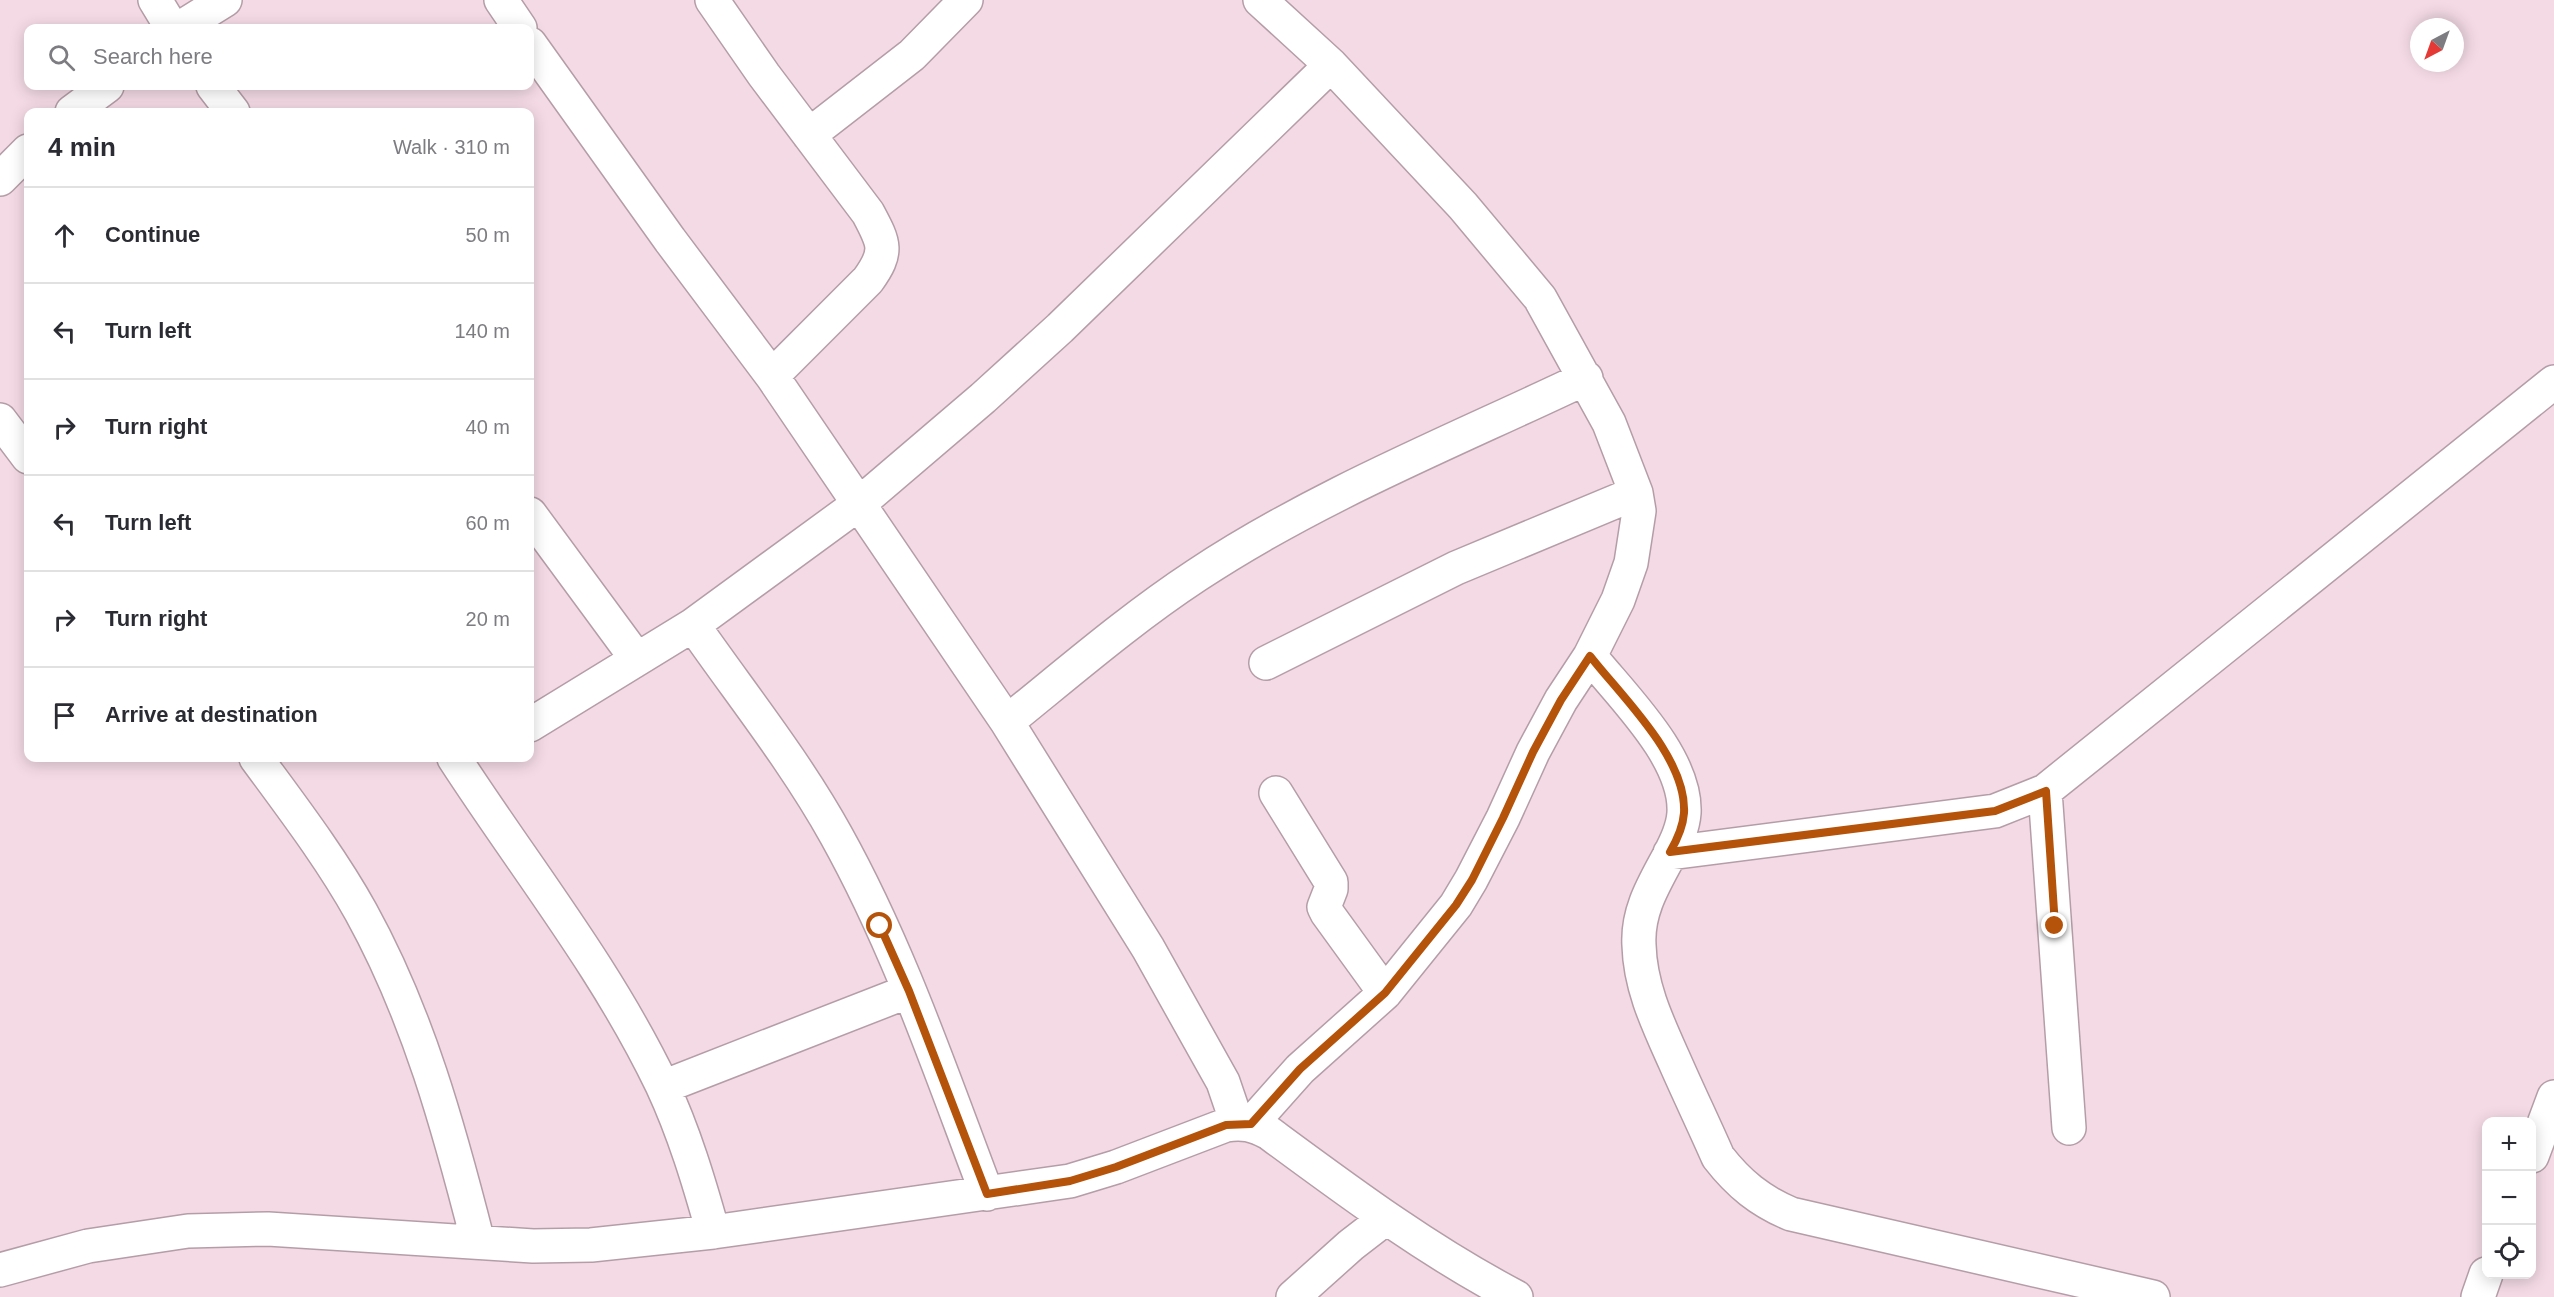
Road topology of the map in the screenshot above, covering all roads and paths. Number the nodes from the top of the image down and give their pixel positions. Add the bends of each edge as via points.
1 (155, 0) edge
2 (225, 0) edge
3 (501, 0) edge
4 (712, 0) edge
5 (966, 0) edge
6 (1260, 0) edge
7 (170, 24) edge
8 (186, 24) edge
9 (517, 24) edge
10 (534, 50) edge
11 (1330, 65) junction
12 (101, 90) edge
13 (216, 90) edge
14 (77, 108) edge
15 (230, 108) edge
16 (809, 135) junction
17 (24, 155) edge
18 (0, 179) edge
19 (772, 376) junction
20 (1586, 378) junction
21 (2554, 382) edge
22 (0, 420) edge
23 (24, 452) edge
24 (1636, 493) junction
25 (860, 503) junction
26 (534, 519) edge
27 (693, 625) junction
28 (636, 658) junction
29 (1266, 663) dead end
30 (1598, 666) junction
31 (534, 722) edge
32 (1007, 722) junction
33 (259, 762) edge
34 (463, 762) edge
35 (2046, 791) junction
36 (1276, 793) dead end
37 (1670, 852) junction
38 (909, 991) junction
39 (1385, 993) junction
40 (663, 1087) junction
41 (2554, 1097) edge
42 (1244, 1123) junction
43 (2068, 1128) dead end
44 (2536, 1145) edge
45 (987, 1194) junction
46 (1386, 1218) junction
47 (714, 1232) junction
48 (478, 1242) junction
49 (0, 1270) edge
50 (2485, 1279) edge
51 (1513, 1295) edge
52 (1293, 1297) edge
53 (2153, 1297) edge
54 (2478, 1297) edge

1 - 7 street
2 - 8 street
3 - 9 street
4 - 16 street
5 - 16 street via 912,55
6 - 11 street
10 - 19 street
11 - 20 street via 1522,275 1540,298
11 - 25 street via 1060,328
12 - 14 street
13 - 15 street
16 - 19 street via 868,213 883,251 881,262 868,280
17 - 18 street
19 - 25 street
20 - 24 street via 1609,423
20 - 32 street via 1365,482 1207,569 1149,609
21 - 35 street
22 - 23 street
24 - 29 street via 1456,568
24 - 30 street via 1638,527 1631,563
25 - 27 street
25 - 32 street
26 - 28 street
27 - 28 street
27 - 38 street via 836,834
28 - 31 street
30 - 37 street via 1664,748 1675,769 1684,813
30 - 39 street via 1561,700 1472,880 1434,935
32 - 42 street via 1148,948
33 - 48 street via 345,885 395,979 451,1137
34 - 40 street via 632,1026
35 - 37 street via 1995,811
35 - 43 street
36 - 39 street via 1331,882 1324,907 1327,914
37 - 53 street via 1640,919 1642,977 1653,1011 1718,1157 1746,1188 1791,1214
38 - 40 street
38 - 45 street
39 - 42 street
40 - 47 street via 695,1168
41 - 44 street
42 - 45 street via 1226,1125 1094,1175
42 - 46 street via 1269,1133
45 - 47 street
46 - 51 street
46 - 52 street
47 - 48 street via 591,1245
48 - 49 street via 268,1228 188,1231 88,1246
50 - 54 street

